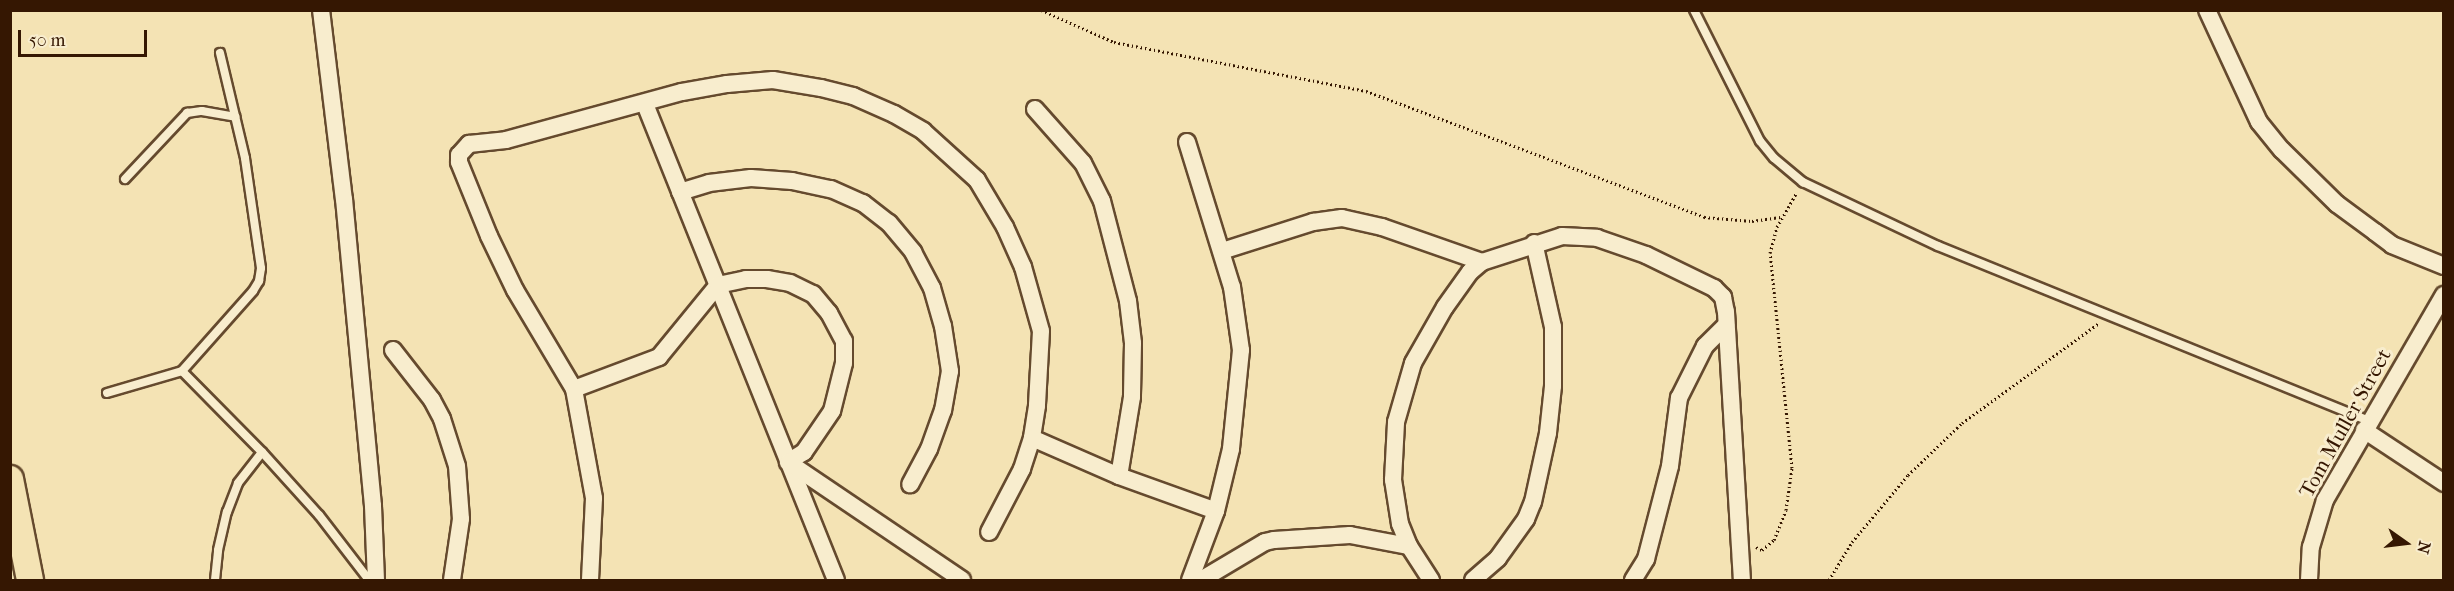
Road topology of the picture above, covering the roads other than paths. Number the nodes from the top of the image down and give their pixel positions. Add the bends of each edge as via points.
1 (321, 10) edge
2 (1694, 10) edge
3 (2207, 10) edge
4 (220, 53) dead end
5 (645, 104) junction
6 (1035, 109) dead end
7 (236, 117) junction
8 (1187, 142) dead end
9 (125, 178) dead end
10 (680, 192) junction
11 (1534, 243) junction
12 (1222, 251) junction
13 (1482, 262) junction
14 (2444, 266) edge
15 (718, 285) junction
16 (2444, 295) edge
17 (1726, 325) junction
18 (393, 350) dead end
19 (182, 370) junction
20 (574, 389) junction
21 (108, 393) dead end
22 (2367, 426) junction
23 (1032, 438) junction
24 (262, 452) junction
25 (788, 462) junction
26 (1119, 476) junction
27 (10, 479) edge
28 (2444, 483) edge
29 (910, 484) dead end
30 (1216, 511) junction
31 (989, 532) dead end
32 (821, 542) junction
33 (1409, 546) junction
34 (30, 580) edge
35 (215, 580) edge
36 (369, 580) edge
37 (376, 580) edge
38 (452, 580) edge
39 (590, 580) edge
40 (821, 580) edge
41 (836, 580) edge
42 (962, 580) edge
43 (1190, 580) edge
44 (1202, 580) edge
45 (1431, 580) edge
46 (1473, 580) edge
47 (1633, 580) edge
48 (1742, 580) edge
49 (2309, 580) edge

1 - 37 street via 344,199 373,506
2 - 22 lane via 1760,141 1803,182 1938,246
3 - 14 street via 2259,122 2282,150 2337,204 2392,245
4 - 7 lane
5 - 10 street
5 - 20 street via 506,140 469,144 459,155 489,236 515,290
5 - 23 street via 682,92 773,80 853,96 923,131 977,180 1023,267 1041,331
6 - 26 street via 1083,163 1102,201 1128,301 1133,343 1132,397
7 - 9 lane via 202,111 187,113
7 - 19 lane via 261,268 259,281
8 - 12 street
10 - 15 street
10 - 29 street via 709,183 751,178 831,189 880,216 913,252 933,288 944,326 950,371 943,410 929,449
11 - 13 street
11 - 17 street via 1562,236 1587,236 1646,255 1718,291 1724,301
11 - 46 street via 1552,327 1548,434 1526,519 1498,558
12 - 13 street via 1313,222 1342,218 1382,227
12 - 30 street via 1241,350 1231,449
13 - 33 street via 1461,284 1424,342 1400,404 1393,480 1400,524
15 - 20 street via 658,357
15 - 25 street
15 - 25 street via 746,279 790,283 813,294 844,340 844,363 832,411 804,452
16 - 22 street, Tom Muller Street
17 - 47 street via 1705,346 1678,398 1670,466 1646,559
17 - 48 street
18 - 38 street via 432,400 457,466 462,519
19 - 21 lane
19 - 24 lane
20 - 39 street via 594,498
22 - 28 street
22 - 49 street, Tom Muller Street via 2319,515
23 - 26 street
23 - 31 street via 1022,469
24 - 35 lane via 238,483 226,512
24 - 36 lane via 319,515
25 - 32 street
25 - 42 street
26 - 30 street
27 - 34 main road
30 - 43 street
32 - 40 street
32 - 41 street
33 - 44 street via 1350,536 1274,540
33 - 45 street

